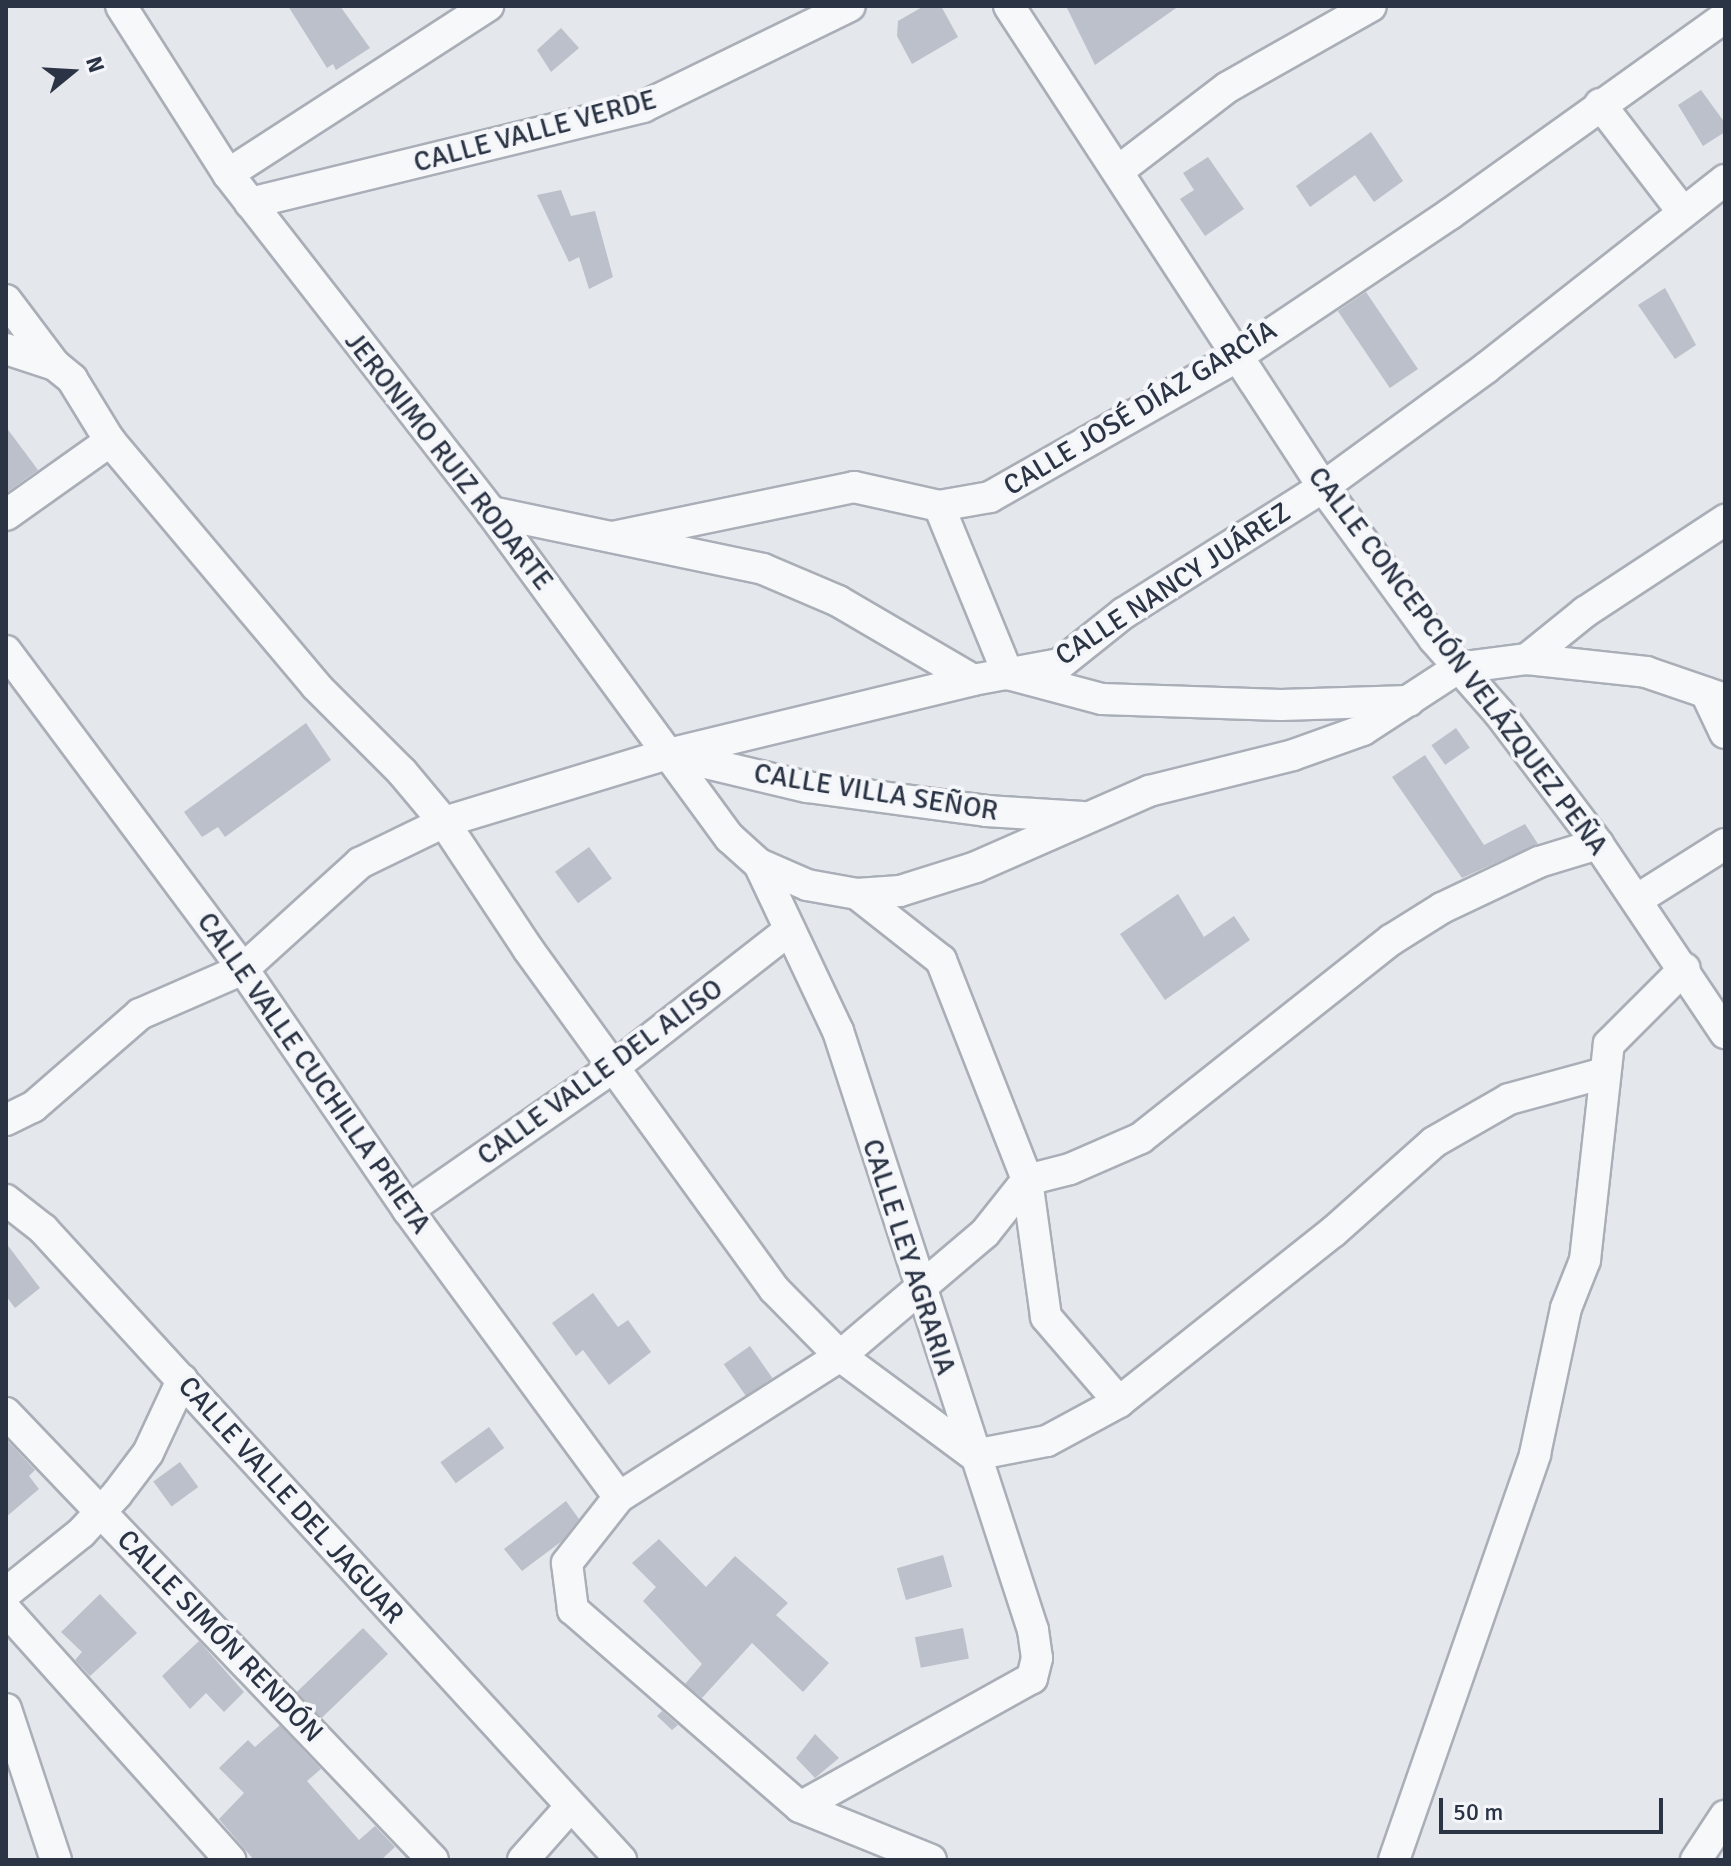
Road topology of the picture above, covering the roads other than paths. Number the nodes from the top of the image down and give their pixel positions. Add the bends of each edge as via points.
1 (121, 6) edge
2 (488, 6) edge
3 (850, 6) edge
4 (1009, 6) edge
5 (1371, 6) edge
6 (1725, 17) edge
7 (1600, 104) junction
8 (1118, 171) junction
9 (228, 174) junction
10 (1725, 180) edge
11 (250, 203) junction
12 (1682, 211) junction
13 (6, 300) edge
14 (6, 349) edge
15 (1235, 358) junction
16 (55, 365) junction
17 (110, 441) junction
18 (1323, 487) junction
19 (939, 506) junction
20 (491, 512) junction
21 (6, 515) edge
22 (1725, 520) edge
23 (613, 537) junction
24 (6, 651) edge
25 (1527, 659) junction
26 (1458, 668) junction
27 (1008, 674) junction
28 (973, 680) junction
29 (1716, 696) edge
30 (1409, 701) junction
31 (1725, 733) edge
32 (668, 754) junction
33 (1088, 818) junction
34 (444, 822) junction
35 (1598, 844) junction
36 (1725, 844) edge
37 (759, 864) junction
38 (807, 885) joint
39 (857, 894) junction
40 (1638, 899) junction
41 (788, 931) junction
42 (1685, 968) junction
43 (243, 969) junction
44 (1725, 1033) edge
45 (614, 1067) junction
46 (1604, 1073) junction
47 (6, 1120) edge
48 (1027, 1180) junction
49 (6, 1200) edge
50 (408, 1210) junction
51 (918, 1289) junction
52 (840, 1356) junction
53 (182, 1380) junction
54 (1119, 1402) junction
55 (6, 1413) edge
56 (974, 1455) junction
57 (619, 1497) junction
58 (101, 1512) junction
59 (6, 1593) edge
60 (6, 1610) edge
61 (6, 1709) edge
62 (571, 1806) junction
63 (800, 1807) junction
64 (1725, 1816) edge
65 (1694, 1859) edge
66 (56, 1860) edge
67 (230, 1860) edge
68 (433, 1860) edge
69 (523, 1860) edge
70 (621, 1860) edge
71 (931, 1860) edge
72 (1394, 1860) edge

1 - 9 street, JERONIMO RUIZ RODARTE
2 - 9 street
3 - 11 street, CALLE VALLE VERDE via 643,107
4 - 8 street, CALLE CONCEPCIÓN VELÁZQUEZ PEÑA
5 - 8 street via 1228,87
6 - 7 street, CALLE JOSÉ DÍAZ GARCÍA
7 - 12 street
7 - 15 street, CALLE JOSÉ DÍAZ GARCÍA via 1450,214
8 - 15 street, CALLE CONCEPCIÓN VELÁZQUEZ PEÑA
9 - 11 street, JERONIMO RUIZ RODARTE
10 - 12 street, CALLE NANCY JUÁREZ
11 - 20 street, JERONIMO RUIZ RODARTE
12 - 18 street, CALLE NANCY JUÁREZ via 1486,368
13 - 16 street
14 - 16 street
15 - 18 street, CALLE CONCEPCIÓN VELÁZQUEZ PEÑA
15 - 19 street, CALLE JOSÉ DÍAZ GARCÍA via 990,497
16 - 17 street via 85,395
17 - 21 street
17 - 34 street via 316,686
18 - 26 street, CALLE CONCEPCIÓN VELÁZQUEZ PEÑA
18 - 27 street, CALLE NANCY JUÁREZ via 1124,613 1060,664
19 - 23 street, CALLE JOSÉ DÍAZ GARCÍA via 854,487
19 - 27 street
20 - 23 street
20 - 32 street, JERONIMO RUIZ RODARTE
22 - 25 street via 1585,612
23 - 28 street via 763,569 838,601
24 - 43 street, CALLE VALLE CUCHILLA PRIETA
25 - 26 street, CALLE VILLA SEÑOR
25 - 29 street, CALLE VILLA SEÑOR via 1646,672
26 - 30 street, CALLE VILLA SEÑOR
26 - 35 street, CALLE CONCEPCIÓN VELÁZQUEZ PEÑA via 1499,713
27 - 28 street, CALLE NANCY JUÁREZ
27 - 30 street via 1102,699 1281,705
28 - 32 street, CALLE NANCY JUÁREZ
29 - 31 street
30 - 33 street, CALLE VILLA SEÑOR via 1363,730 1293,755 1149,791
32 - 33 street, CALLE VILLA SEÑOR via 807,787 986,811
32 - 34 street
32 - 37 street, JERONIMO RUIZ RODARTE via 730,838
33 - 39 street, CALLE VILLA SEÑOR via 976,867 900,891
34 - 43 street via 360,863
34 - 45 street
35 - 40 street, CALLE CONCEPCIÓN VELÁZQUEZ PEÑA
35 - 48 street via 1539,862 1442,908 1391,940 1141,1138 1070,1169
36 - 40 street
37 - 38 street, JERONIMO RUIZ RODARTE
37 - 41 street, CALLE LEY AGRARIA
38 - 39 street, CALLE VILLA SEÑOR
39 - 48 street via 941,960
40 - 42 street, CALLE CONCEPCIÓN VELÁZQUEZ PEÑA
41 - 45 street, CALLE VALLE DEL ALISO
41 - 51 street, CALLE LEY AGRARIA via 838,1031
42 - 44 street, CALLE CONCEPCIÓN VELÁZQUEZ PEÑA
42 - 46 street via 1609,1044
43 - 47 street via 140,1014 33,1107
43 - 50 street, CALLE VALLE CUCHILLA PRIETA
45 - 50 street, CALLE VALLE DEL ALISO
45 - 52 street via 774,1289
46 - 54 street via 1509,1099 1434,1142 1333,1232
46 - 72 street via 1585,1260 1566,1308 1535,1454
48 - 51 street via 985,1233
48 - 54 street via 1046,1317
49 - 53 street, CALLE VALLE DEL JAGUAR via 43,1229
50 - 57 street, CALLE VALLE CUCHILLA PRIETA
51 - 52 street
51 - 56 street, CALLE LEY AGRARIA
52 - 56 street
52 - 57 street
53 - 58 street via 148,1453
53 - 62 street, CALLE VALLE DEL JAGUAR
54 - 56 street via 1047,1441
55 - 58 street, CALLE SIMÓN RENDÓN
56 - 63 street, CALLE LEY AGRARIA via 1033,1630 1037,1658 1032,1678
57 - 63 street via 567,1563 573,1610
58 - 59 street
58 - 68 street, CALLE SIMÓN RENDÓN
60 - 67 street
61 - 66 street
62 - 69 street
62 - 70 street, CALLE VALLE DEL JAGUAR
63 - 71 street
64 - 65 street

